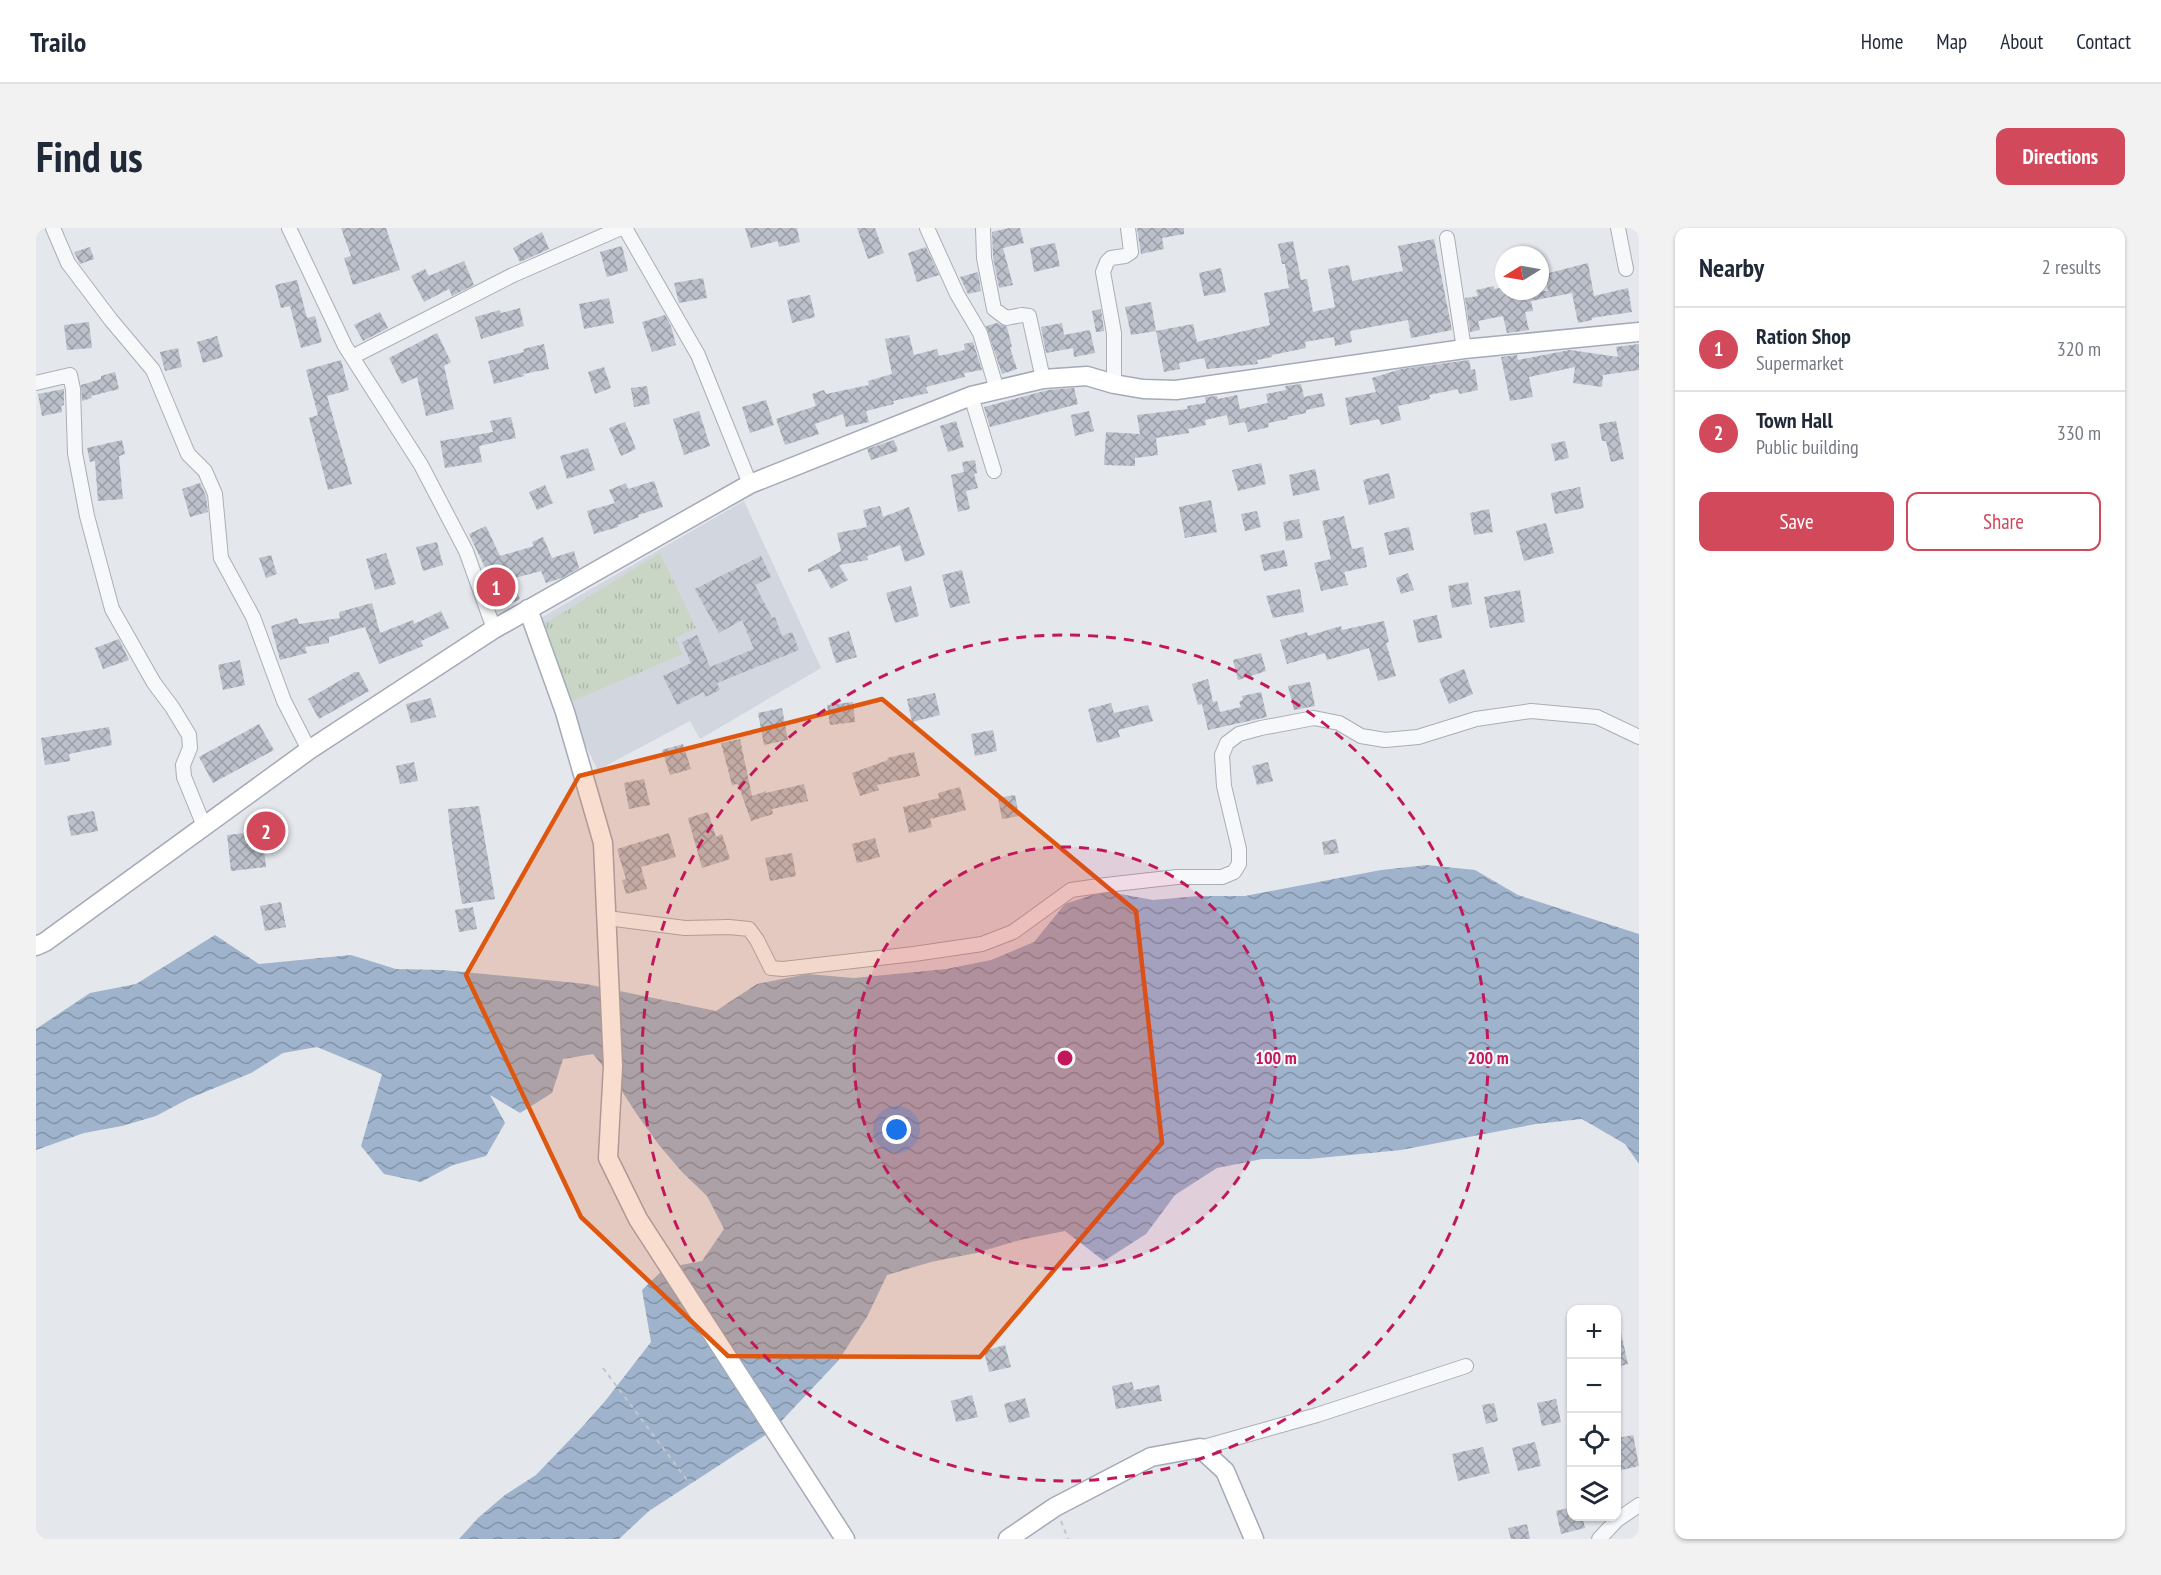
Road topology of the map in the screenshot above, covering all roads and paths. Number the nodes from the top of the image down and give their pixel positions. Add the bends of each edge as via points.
1 (53, 228) edge
2 (289, 228) edge
3 (623, 228) edge
4 (927, 228) edge
5 (983, 228) edge
6 (1128, 228) edge
7 (1618, 228) edge
8 (1447, 238) dead end
9 (1626, 269) dead end
10 (1639, 332) edge
11 (1464, 349) junction
12 (352, 357) junction
13 (1043, 378) junction
14 (36, 383) edge
15 (1114, 384) junction
16 (997, 390) junction
17 (971, 396) junction
18 (994, 471) dead end
19 (750, 483) junction
20 (528, 609) junction
21 (494, 629) junction
22 (1639, 737) edge
23 (309, 750) junction
24 (204, 826) junction
25 (607, 918) junction
26 (36, 946) edge
27 (1466, 1366) dead end
28 (603, 1368) dead end
29 (1200, 1448) junction
30 (690, 1484) dead end
31 (1639, 1505) edge
32 (845, 1539) edge
33 (1008, 1539) edge
34 (1254, 1539) edge
35 (1599, 1539) edge

1 - 23 street via 68,263 153,370 188,454 204,471 216,494 221,558 253,617 284,702
2 - 12 street
3 - 12 street via 513,274
3 - 19 street via 698,355
4 - 16 street via 980,333
5 - 13 street via 984,258 994,309 1006,318 1029,316
6 - 15 street via 1131,252 1111,258 1103,272 1114,333
7 - 9 street
8 - 11 street
10 - 11 main road
11 - 15 main road via 1176,390
12 - 21 street via 421,465 466,551
13 - 15 main road via 1088,376
13 - 16 main road
14 - 24 street via 70,375 75,453 112,609 189,735 184,777
16 - 17 main road
17 - 18 street
17 - 19 main road
19 - 20 main road
20 - 21 main road
20 - 25 main road via 566,712 603,843
21 - 23 main road
22 - 25 street via 1597,717 1531,711 1476,719 1418,737 1385,740 1361,736 1339,723 1314,718 1239,734 1227,743 1222,755 1224,786 1239,849 1239,864 1234,872 1222,877 1178,877 1071,890 1013,933 982,944 783,969 771,968 749,929 685,928
23 - 24 main road
24 - 26 main road
25 - 32 main road via 613,1065 608,1158 638,1219
27 - 29 street
28 - 30 path
29 - 33 main road via 1151,1457 1055,1507
29 - 34 main road via 1225,1471
31 - 35 street

